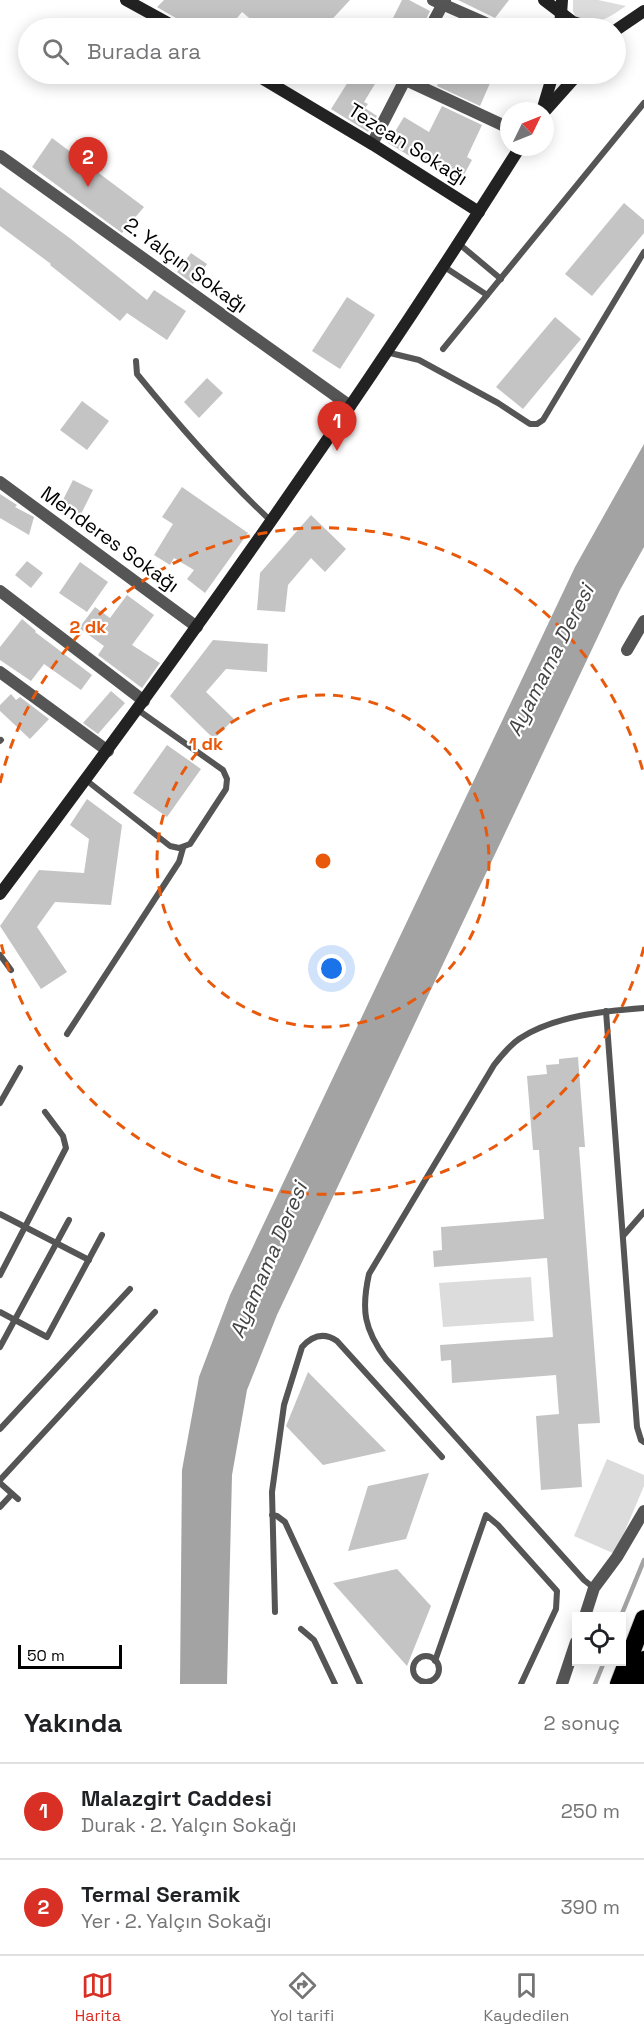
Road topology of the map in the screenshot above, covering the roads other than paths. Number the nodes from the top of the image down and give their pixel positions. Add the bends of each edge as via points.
1 (126, 0) edge
2 (544, 0) edge
3 (562, 0) edge
4 (440, 2) edge
5 (644, 11) edge
6 (561, 14) junction
7 (159, 18) edge
8 (434, 18) edge
9 (475, 18) edge
10 (561, 18) edge
11 (567, 18) edge
12 (626, 21) edge
13 (272, 84) edge
14 (402, 84) edge
15 (422, 84) edge
16 (550, 84) edge
17 (569, 84) edge
18 (545, 102) edge
19 (552, 102) edge
20 (644, 103) edge
21 (500, 123) edge
22 (372, 144) junction
23 (0, 156) edge
24 (514, 156) edge
25 (479, 212) junction
26 (458, 243) junction
27 (644, 252) edge
28 (443, 266) junction
29 (501, 279) junction
30 (487, 296) junction
31 (443, 349) dead end
32 (386, 352) junction
33 (136, 361) dead end
34 (350, 406) junction
35 (0, 482) edge
36 (272, 521) junction
37 (0, 591) edge
38 (644, 621) edge
39 (197, 627) junction
40 (627, 650) dead end
41 (0, 672) edge
42 (141, 705) junction
43 (108, 751) junction
44 (86, 780) junction
45 (183, 848) junction
46 (0, 894) edge
47 (0, 955) edge
48 (11, 970) dead end
49 (644, 1008) edge
50 (606, 1011) junction
51 (68, 1034) dead end
52 (20, 1068) dead end
53 (0, 1103) edge
54 (45, 1112) dead end
55 (644, 1212) edge
56 (0, 1214) edge
57 (69, 1220) dead end
58 (25, 1227) junction
59 (102, 1234) dead end
60 (623, 1236) junction
61 (56, 1243) junction
62 (89, 1260) junction
63 (0, 1275) edge
64 (130, 1289) dead end
65 (0, 1312) edge
66 (155, 1312) dead end
67 (15, 1320) junction
68 (0, 1347) edge
69 (0, 1429) edge
70 (644, 1442) edge
71 (442, 1457) dead end
72 (0, 1481) edge
73 (0, 1507) edge
74 (644, 1511) edge
75 (272, 1515) junction
76 (594, 1588) junction
77 (275, 1612) dead end
78 (587, 1612) edge
79 (644, 1619) edge
80 (302, 1629) dead end
81 (572, 1654) edge
82 (644, 1660) edge
83 (435, 1661) junction
84 (335, 1684) edge
85 (360, 1684) edge
86 (521, 1684) edge
87 (562, 1684) edge
88 (619, 1684) edge
89 (635, 1684) edge

1 - 7 main road
2 - 6 main road
3 - 6 main road
4 - 8 street
4 - 9 street
5 - 12 main road
6 - 10 main road
6 - 11 main road
13 - 22 main road, Tezcan Sokağı
14 - 22 street
15 - 21 street
16 - 18 main road
17 - 19 main road
20 - 29 lane
22 - 25 main road, Tezcan Sokağı
23 - 34 street, 2. Yalçın Sokağı
24 - 25 main road
25 - 26 main road
26 - 28 main road
26 - 29 lane
27 - 32 lane via 537,424 530,424 419,360
28 - 30 lane
28 - 32 main road
29 - 30 lane
30 - 31 lane
32 - 34 main road
33 - 36 lane via 137,374 194,444
34 - 36 main road
35 - 39 street, Menderes Sokağı
36 - 39 main road
37 - 42 street
38 - 40 street
39 - 42 main road
41 - 43 street
42 - 43 main road
42 - 45 lane via 226,774 226,789 190,844
43 - 44 main road
44 - 45 lane via 170,846
44 - 46 main road
45 - 51 lane via 179,862
47 - 48 lane
49 - 50 lane
50 - 60 lane
50 - 76 lane via 547,1025 518,1039 505,1051 369,1274 364,1299 367,1323 386,1359
52 - 53 lane
54 - 58 lane via 63,1136 66,1148
55 - 60 lane
56 - 58 lane
57 - 61 lane
58 - 61 lane
58 - 63 lane
59 - 62 lane
60 - 70 lane via 637,1427
61 - 62 lane
61 - 67 lane
62 - 67 lane via 47,1337
64 - 69 lane
65 - 67 lane
66 - 72 lane
67 - 68 lane
71 - 75 lane via 337,1341 316,1336 302,1347 284,1406
72 - 73 lane via 15,1496
74 - 76 street
75 - 77 lane
75 - 85 lane via 285,1522
76 - 78 street
79 - 88 highway
80 - 84 lane via 314,1640
81 - 87 street
82 - 89 highway
83 - 83 lane via 424,1656 417,1659 413,1671 417,1678 424,1682 433,1679 438,1673
83 - 86 lane via 486,1515 557,1591 556,1609

